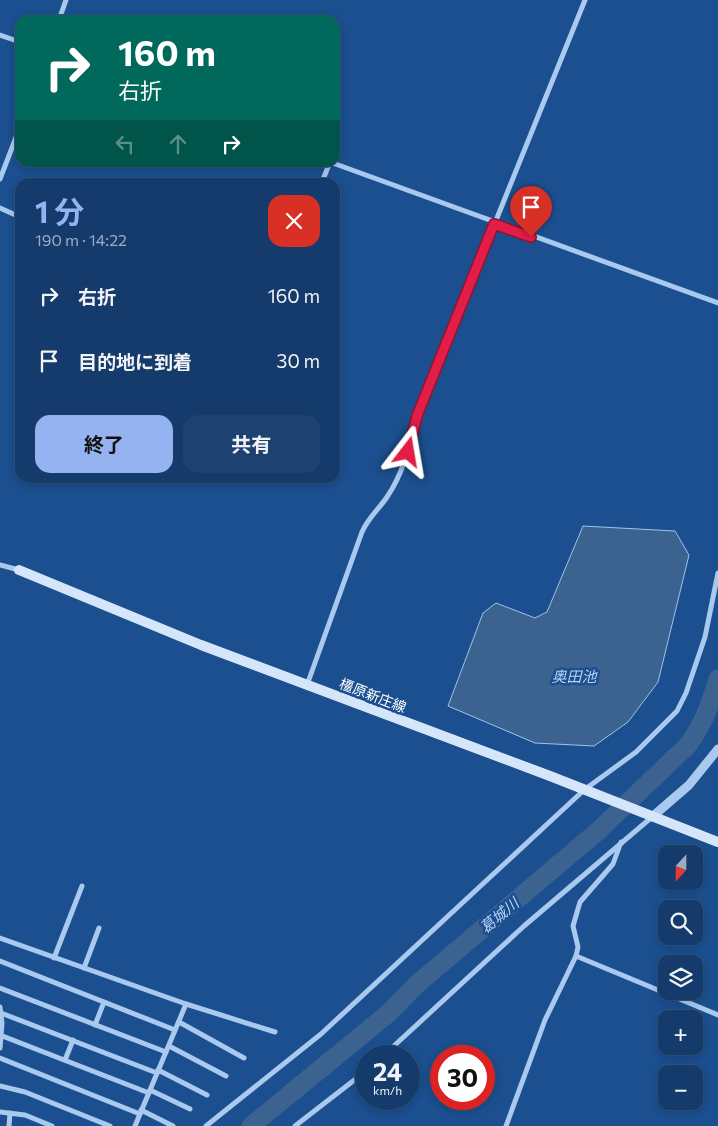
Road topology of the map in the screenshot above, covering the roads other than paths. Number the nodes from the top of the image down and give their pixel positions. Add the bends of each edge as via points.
1 (66, 0) edge
2 (585, 0) edge
3 (61, 15) edge
4 (0, 35) edge
5 (15, 40) edge
6 (15, 140) edge
7 (340, 166) edge
8 (0, 179) edge
9 (0, 208) edge
10 (15, 215) edge
11 (494, 224) junction
12 (718, 304) edge
13 (0, 565) edge
14 (20, 570) joint
15 (718, 573) edge
16 (307, 685) junction
17 (718, 749) edge
18 (584, 790) junction
19 (649, 815) junction
20 (621, 842) junction
21 (718, 842) edge
22 (82, 886) dead end
23 (99, 928) dead end
24 (0, 938) edge
25 (576, 956) junction
26 (54, 958) junction
27 (0, 961) edge
28 (84, 968) junction
29 (0, 988) edge
30 (104, 1002) junction
31 (186, 1004) junction
32 (0, 1009) edge
33 (718, 1014) edge
34 (179, 1022) junction
35 (95, 1025) junction
36 (175, 1030) junction
37 (275, 1032) dead end
38 (1, 1035) edge
39 (73, 1040) junction
40 (394, 1045) edge
41 (169, 1046) junction
42 (0, 1048) edge
43 (166, 1052) junction
44 (0, 1058) edge
45 (244, 1058) dead end
46 (65, 1060) junction
47 (158, 1071) junction
48 (226, 1076) dead end
49 (355, 1080) edge
50 (1, 1087) edge
51 (149, 1091) junction
52 (207, 1095) dead end
53 (190, 1110) dead end
54 (0, 1112) edge
55 (141, 1112) junction
56 (10, 1114) junction
57 (8, 1126) edge
58 (52, 1126) edge
59 (110, 1126) edge
60 (135, 1126) edge
61 (173, 1126) edge
62 (206, 1126) edge
63 (295, 1126) edge
64 (506, 1126) edge

1 - 3 street
2 - 11 street
4 - 5 street
6 - 8 street
7 - 11 street
9 - 10 street
11 - 12 street
11 - 16 street via 417,416 398,477 366,523
13 - 14 street
14 - 16 main road, 橿原新庄線
15 - 18 street via 704,637 677,711 636,752
16 - 18 main road, 橿原新庄線
17 - 19 street via 689,785
18 - 19 main road, 橿原新庄線
18 - 62 street via 321,1034
19 - 20 street
19 - 21 main road, 橿原新庄線
20 - 25 street via 613,864 580,902 573,926 578,947
20 - 40 street
22 - 26 street
23 - 28 street
24 - 26 street
25 - 33 street
25 - 64 street via 545,1020
26 - 28 street
27 - 30 street
28 - 31 street
29 - 35 street
30 - 35 street
30 - 36 street
31 - 34 street
31 - 37 street
32 - 38 street
32 - 39 street
34 - 36 street
34 - 45 street
35 - 43 street
36 - 41 street
38 - 42 street
38 - 46 street
39 - 46 street
39 - 47 street
41 - 43 street
41 - 48 street
43 - 47 street
44 - 55 street
46 - 51 street
47 - 51 street
47 - 52 street
49 - 63 street
50 - 59 street via 25,1092
51 - 53 street
51 - 55 street
54 - 56 street
55 - 60 street
55 - 61 street
56 - 57 street
56 - 58 street

